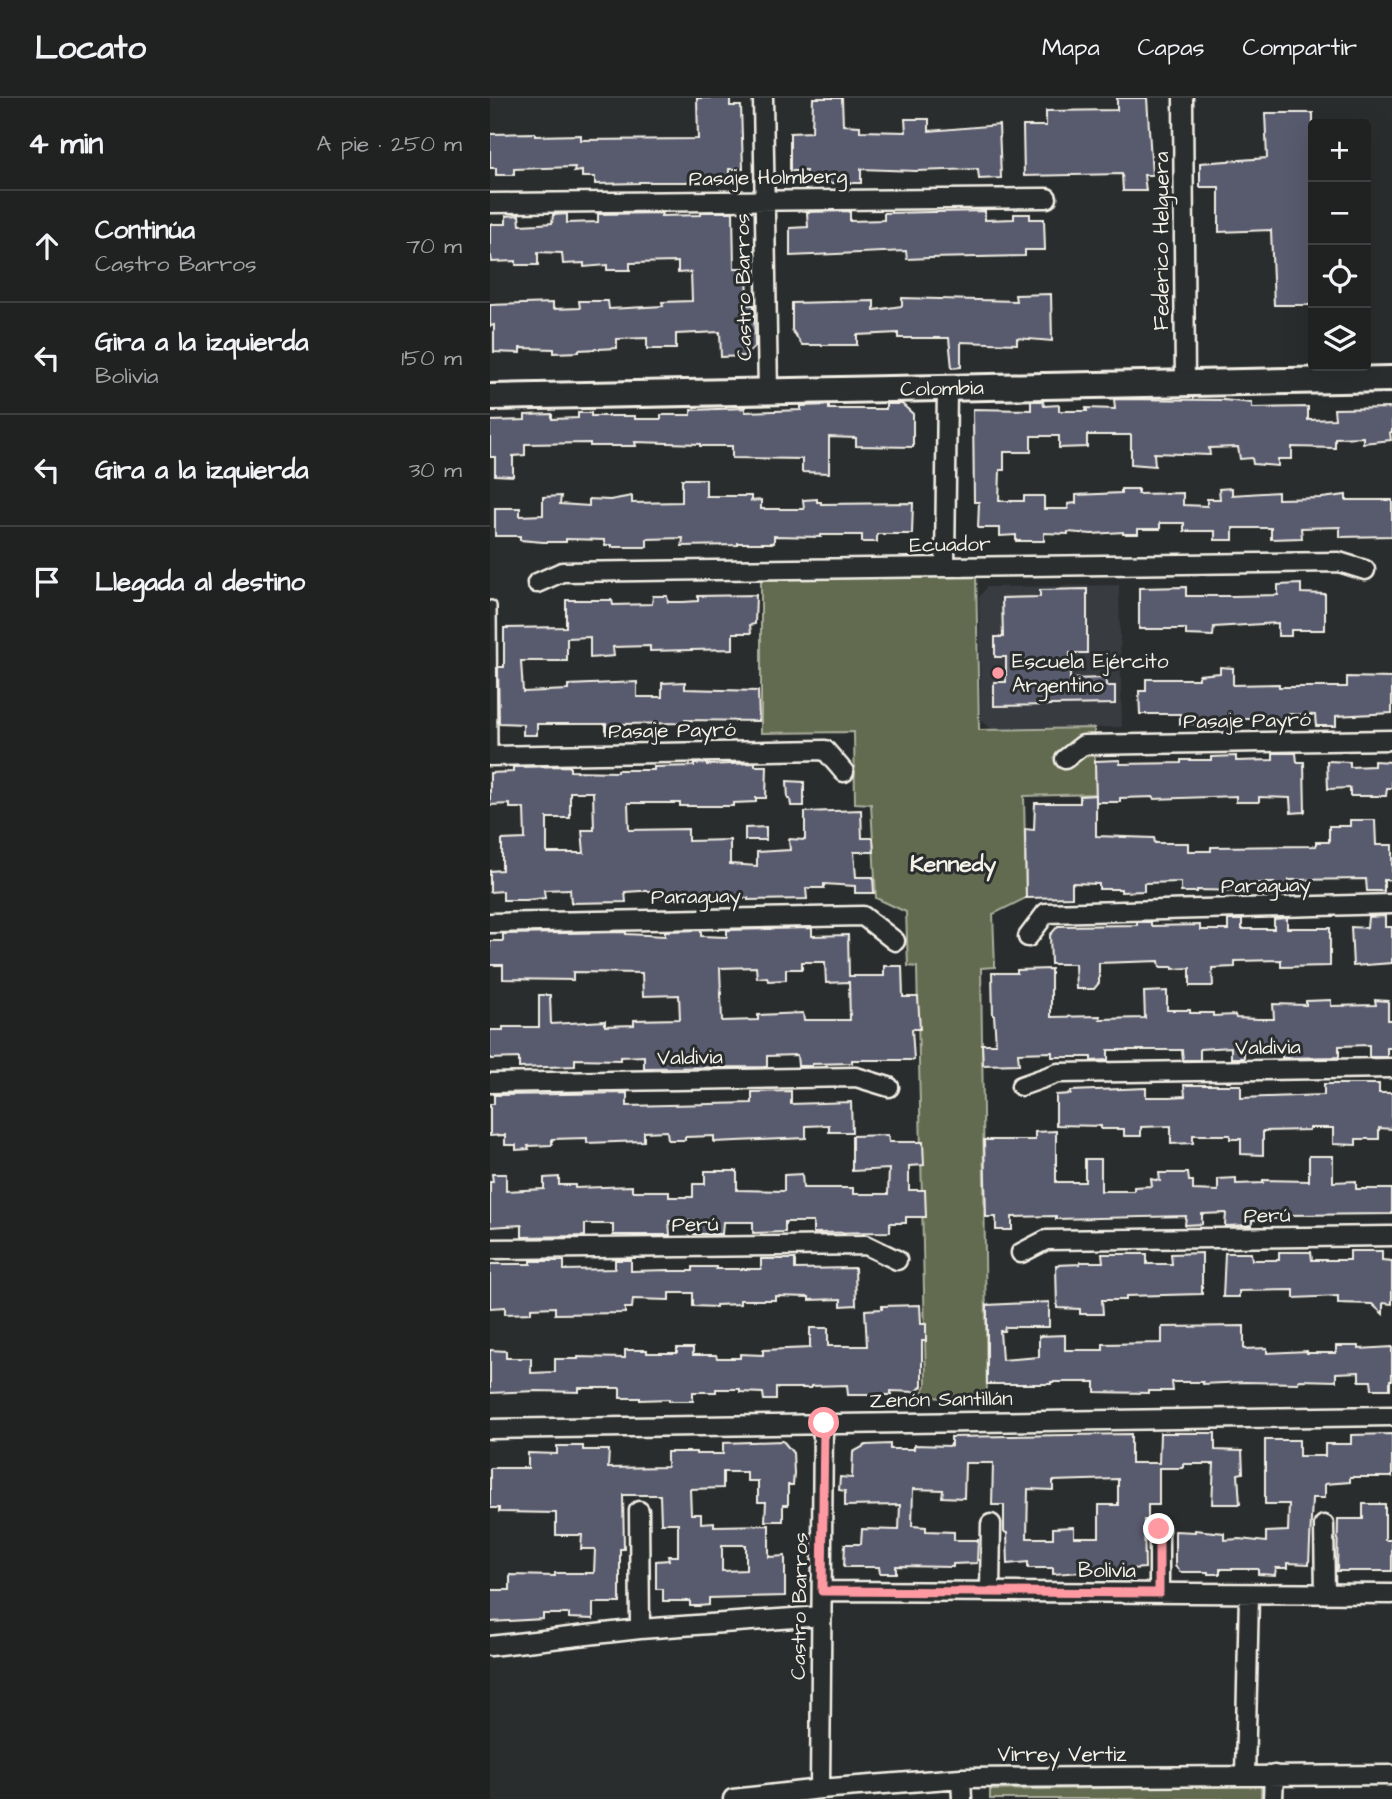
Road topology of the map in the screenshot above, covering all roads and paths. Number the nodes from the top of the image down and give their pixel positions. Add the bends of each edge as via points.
1 (763, 98) edge
2 (1183, 98) edge
3 (1046, 198) dead end
4 (764, 200) junction
5 (490, 203) edge
6 (1392, 379) edge
7 (1185, 383) junction
8 (947, 387) junction
9 (768, 392) junction
10 (490, 397) edge
11 (945, 567) junction
12 (1365, 570) dead end
13 (537, 583) dead end
14 (491, 606) edge
15 (1392, 740) edge
16 (491, 756) edge
17 (1065, 759) dead end
18 (844, 772) dead end
19 (1392, 904) edge
20 (490, 923) edge
21 (1028, 937) dead end
22 (895, 941) dead end
23 (1392, 1068) edge
24 (490, 1083) edge
25 (1021, 1086) dead end
26 (889, 1087) dead end
27 (1392, 1236) edge
28 (490, 1249) edge
29 (1021, 1253) dead end
30 (897, 1260) dead end
31 (1392, 1416) edge
32 (824, 1423) junction
33 (490, 1429) edge
34 (639, 1511) dead end
35 (991, 1524) dead end
36 (1324, 1525) dead end
37 (1159, 1529) dead end
38 (822, 1591) junction
39 (990, 1592) junction
40 (1159, 1593) junction
41 (1249, 1594) junction
42 (1325, 1594) junction
43 (1392, 1594) edge
44 (822, 1616) junction
45 (640, 1629) junction
46 (490, 1646) edge
47 (1274, 1775) junction
48 (1392, 1775) edge
49 (1245, 1776) junction
50 (961, 1778) junction
51 (820, 1789) junction
52 (733, 1799) edge
53 (962, 1799) edge
54 (1273, 1799) edge

1 - 4 street, Castro Barros
2 - 7 street, Federico Helguera
3 - 4 street, Pasaje Holmberg
4 - 5 street, Pasaje Holmberg
4 - 9 street, Castro Barros
6 - 7 street, Colombia
7 - 8 street, Colombia
8 - 9 street, Colombia
8 - 11 street
9 - 10 street, Colombia
11 - 12 street, Ecuador via 1339,562
11 - 13 street, Ecuador via 562,572
14 - 16 lane
15 - 17 street, Pasaje Payró via 1083,746
16 - 18 street, Pasaje Payró via 825,750
19 - 21 street, Paraguay via 1046,913
20 - 22 street, Paraguay via 863,916
23 - 25 street, Valdivia via 1058,1073
24 - 26 street, Valdivia via 856,1077
27 - 29 street, Perú via 1046,1240
28 - 30 street, Perú via 866,1245
31 - 32 street, Zenón Santillán
32 - 33 street, Zenón Santillán
32 - 38 street, Castro Barros
34 - 45 street
35 - 39 street
36 - 42 street
37 - 40 street
38 - 39 street, Bolivia
38 - 44 street, Castro Barros
39 - 40 street, Bolivia
40 - 41 street, Bolivia
41 - 42 street, Bolivia
41 - 49 street
42 - 43 street, Bolivia
44 - 45 street
44 - 51 street, Castro Barros
45 - 46 street
47 - 48 street, Virrey Vertiz
47 - 49 street, Virrey Vertiz
47 - 54 street
49 - 50 street, Virrey Vertiz
50 - 51 street, Virrey Vertiz
50 - 53 street
51 - 52 street, Virrey Vertiz

